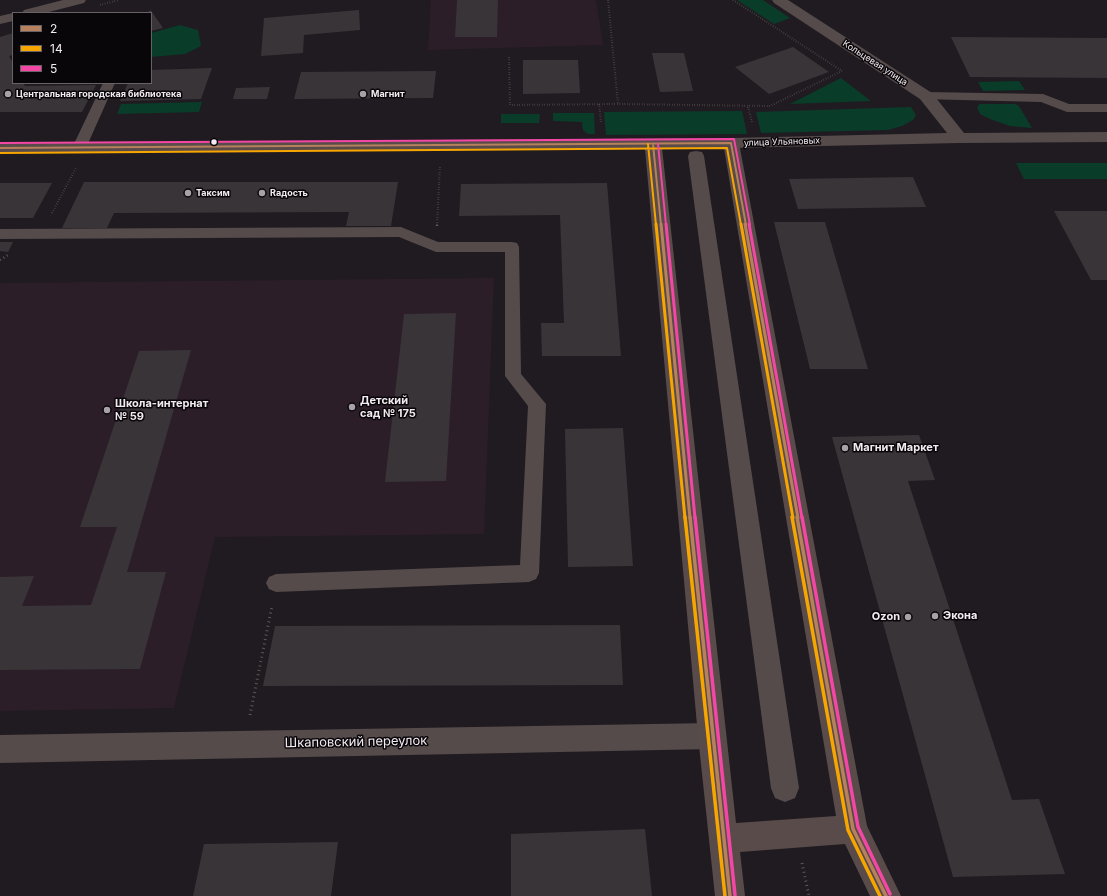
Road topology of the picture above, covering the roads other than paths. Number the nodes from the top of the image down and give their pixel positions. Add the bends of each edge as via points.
1 (79, 0) edge
2 (779, 0) edge
3 (33, 12) edge
4 (12, 17) edge
5 (0, 20) edge
6 (110, 84) edge
7 (926, 96) junction
8 (1107, 108) edge
9 (1107, 137) edge
10 (959, 138) junction
11 (731, 143) junction
12 (653, 144) junction
13 (0, 148) edge
14 (82, 148) junction
15 (696, 156) dead end
16 (0, 234) edge
17 (276, 583) road end
18 (712, 736) junction
19 (0, 749) edge
20 (785, 788) dead end
21 (853, 829) junction
22 (724, 839) junction
23 (730, 896) edge
24 (886, 896) edge

1 - 3 street
2 - 7 street, Кольцевая улица
4 - 5 street
6 - 14 lane
7 - 8 lane via 1043,98 1067,108
7 - 10 street, Кольцевая улица
9 - 10 street, улица Ульяновых
10 - 11 street, улица Ульяновых
11 - 12 main road, улица Ульяновых
11 - 21 main road
12 - 14 main road, улица Ульяновых
12 - 18 main road
13 - 14 main road, улица Ульяновых
15 - 20 street
16 - 17 lane via 401,232 436,247 512,247 514,376 536,404 529,573
18 - 19 street, Шкаповский переулок
18 - 22 main road
21 - 22 main road
21 - 24 main road
22 - 23 main road

